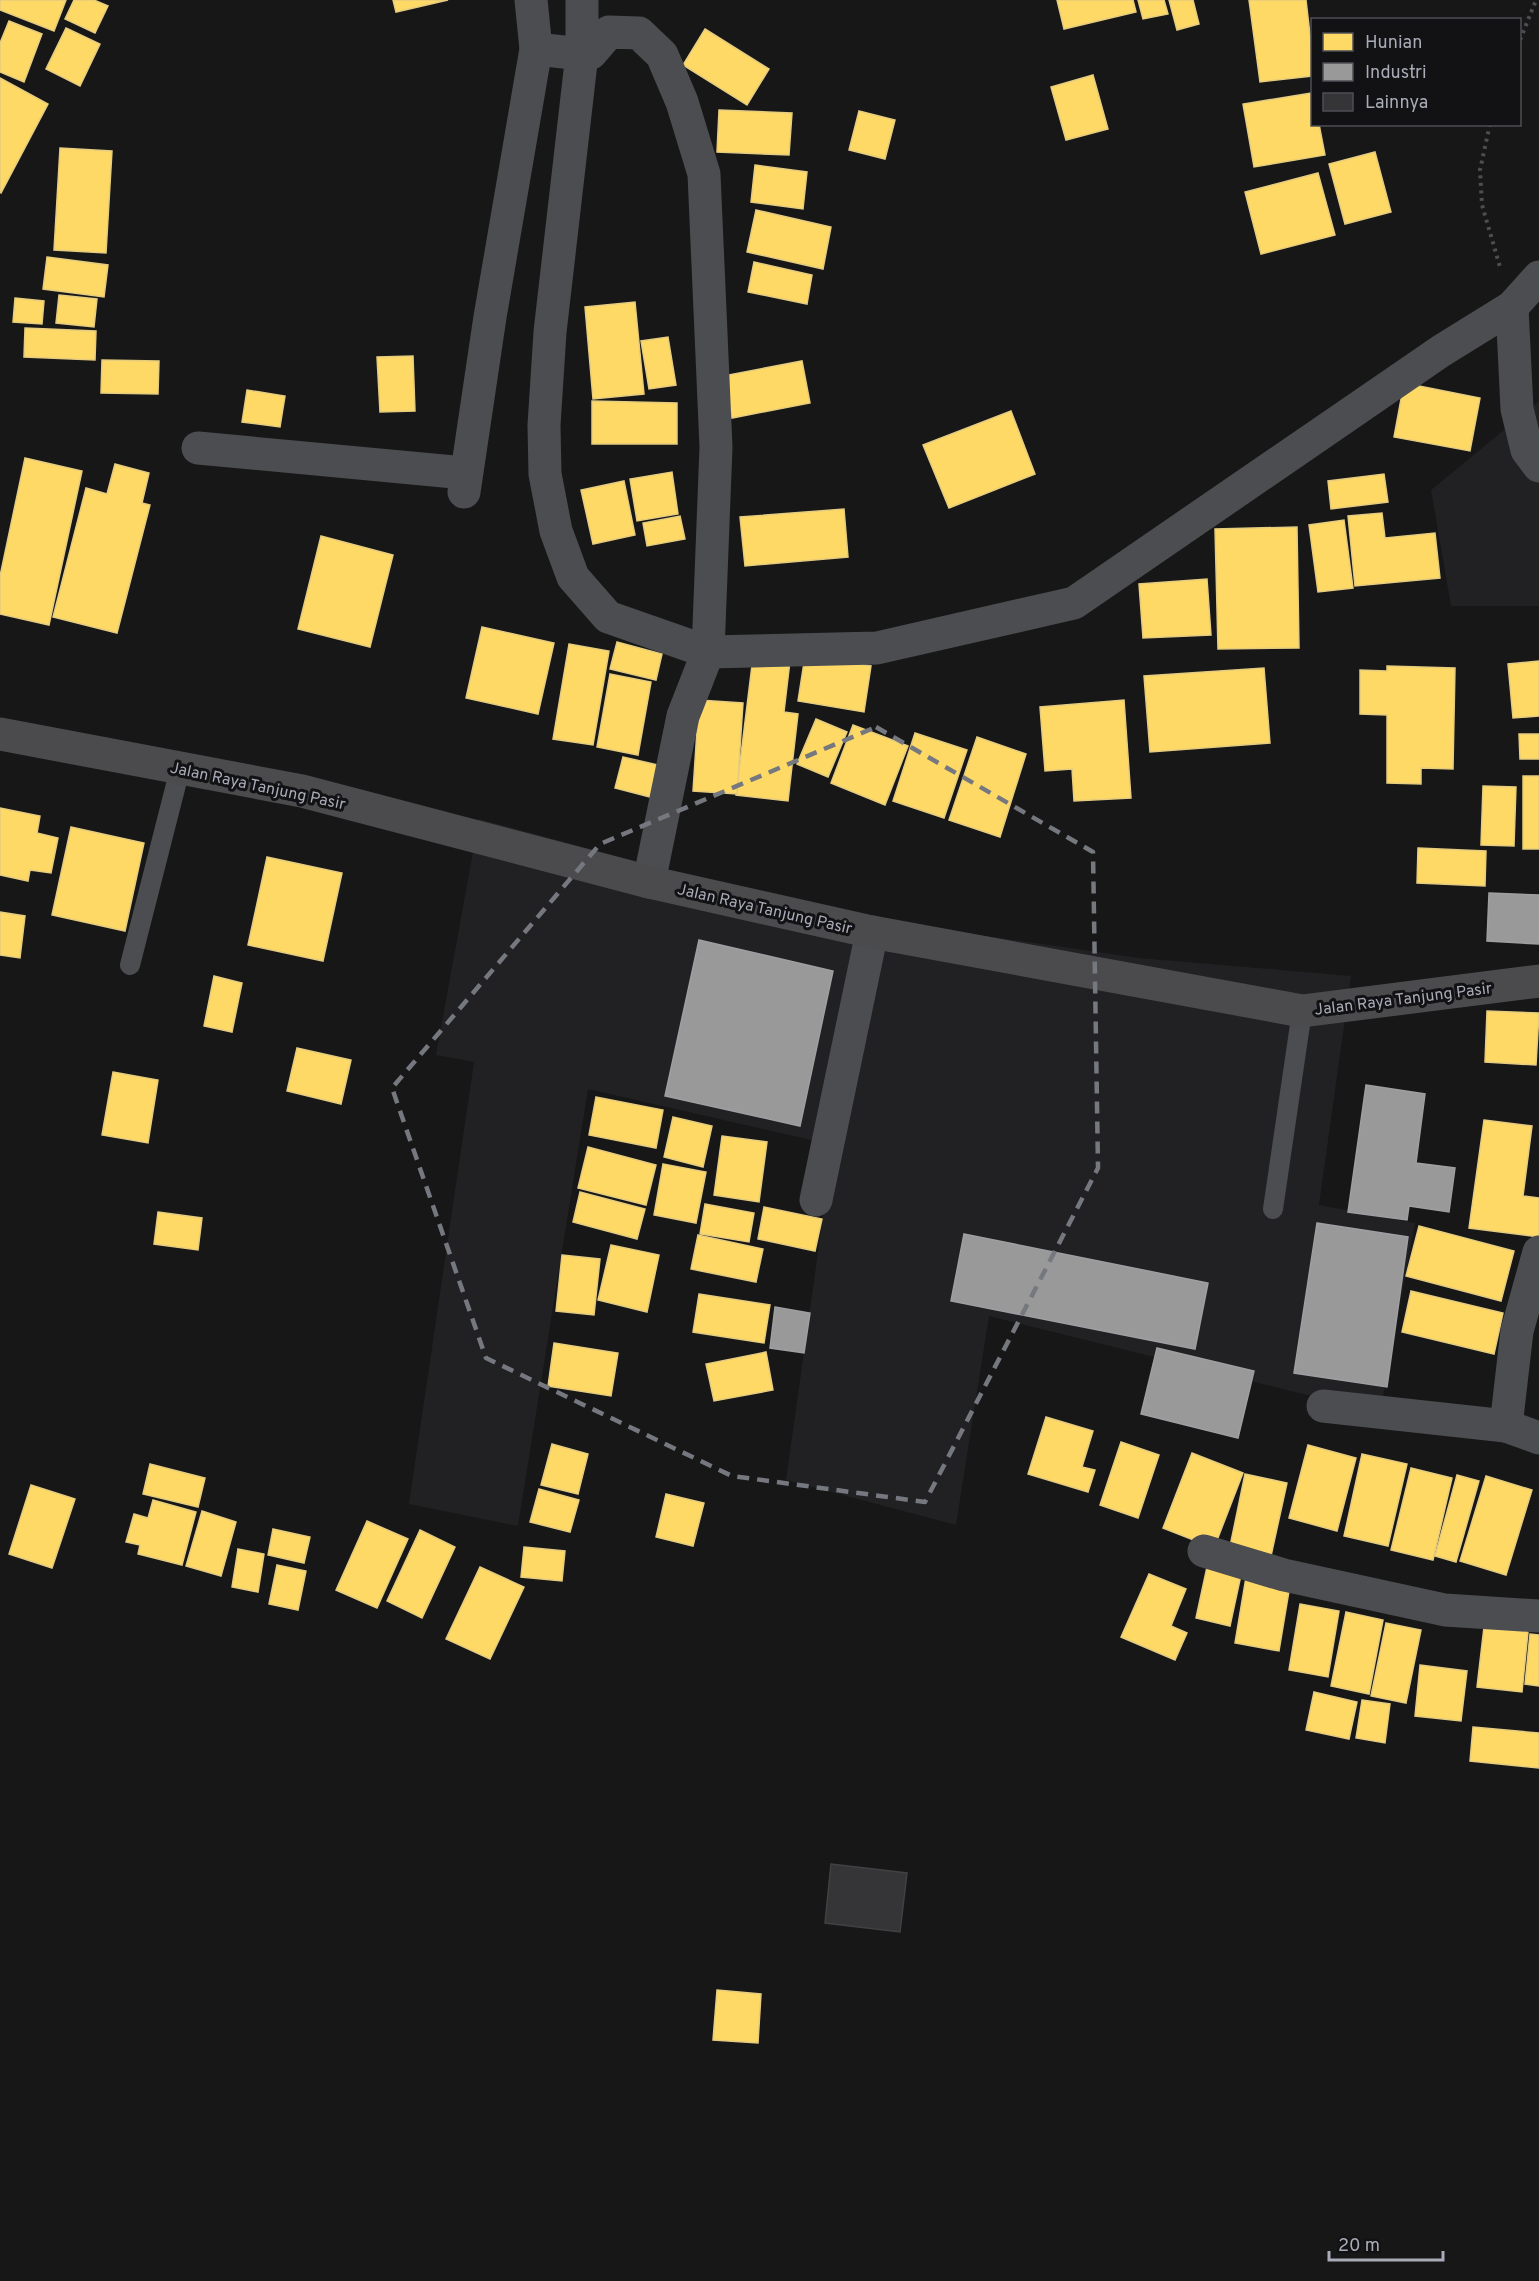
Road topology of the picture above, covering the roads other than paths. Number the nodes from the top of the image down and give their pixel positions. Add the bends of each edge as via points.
1 (531, 0) edge
2 (582, 0) edge
3 (560, 51) junction
4 (1539, 277) edge
5 (1512, 317) junction
6 (198, 448) dead end
7 (1539, 466) edge
8 (705, 659) junction
9 (0, 734) edge
10 (180, 769) junction
11 (649, 882) junction
12 (872, 932) junction
13 (130, 965) dead end
14 (1539, 981) edge
15 (1302, 1011) junction
16 (816, 1200) dead end
17 (1272, 1209) dead end
18 (1539, 1252) edge
19 (1323, 1406) dead end
20 (1506, 1426) junction
21 (1539, 1438) edge
22 (1204, 1551) dead end
23 (1538, 1611) edge

1 - 3 street
2 - 3 street
3 - 6 street via 464,482
3 - 8 street via 544,425 545,474 556,531 573,577 608,617
3 - 8 street via 591,53 609,32 639,33 662,55 682,102 704,174 716,447
4 - 5 street
5 - 7 street via 1517,409 1527,450
5 - 8 street via 1441,351 1074,603 877,648
8 - 11 street via 683,716
9 - 10 street, Jalan Raya Tanjung Pasir
10 - 11 street, Jalan Raya Tanjung Pasir via 302,791
10 - 13 lane
11 - 12 street, Jalan Raya Tanjung Pasir
12 - 15 street, Jalan Raya Tanjung Pasir
12 - 16 street
14 - 15 street, Jalan Raya Tanjung Pasir
15 - 17 lane
18 - 20 street via 1516,1331
19 - 20 street
20 - 21 street
22 - 23 street via 1284,1575 1445,1610

